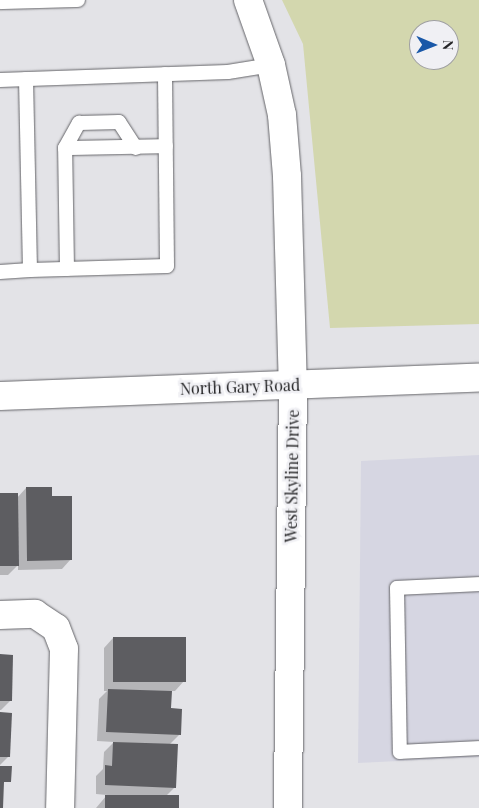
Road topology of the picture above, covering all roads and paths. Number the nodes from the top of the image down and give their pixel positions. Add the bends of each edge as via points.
1 (73, 0) edge
2 (78, 0) edge
3 (248, 0) edge
4 (0, 2) edge
5 (272, 65) junction
6 (165, 74) junction
7 (26, 79) junction
8 (0, 80) edge
9 (166, 146) junction
10 (65, 148) junction
11 (136, 148) junction
12 (67, 269) junction
13 (30, 270) junction
14 (0, 272) edge
15 (479, 378) edge
16 (294, 385) junction
17 (0, 396) edge
18 (479, 584) edge
19 (0, 615) edge
20 (479, 748) edge
21 (60, 808) edge
22 (288, 808) edge

1 - 2 lane
1 - 4 lane
3 - 5 street, West Skyline Drive
5 - 6 lane via 228,72
5 - 16 street, West Skyline Drive via 282,115 287,176
6 - 7 lane
6 - 9 lane
7 - 8 lane
7 - 13 lane
9 - 11 lane
9 - 12 lane via 167,266
10 - 11 lane
10 - 11 lane via 79,123 119,122
10 - 12 lane
12 - 13 lane
13 - 14 lane
15 - 16 street, North Gary Road
16 - 17 street, North Gary Road
16 - 22 street, West Skyline Drive
18 - 20 lane via 397,588 400,752
19 - 21 street via 35,614 56,628 64,649

